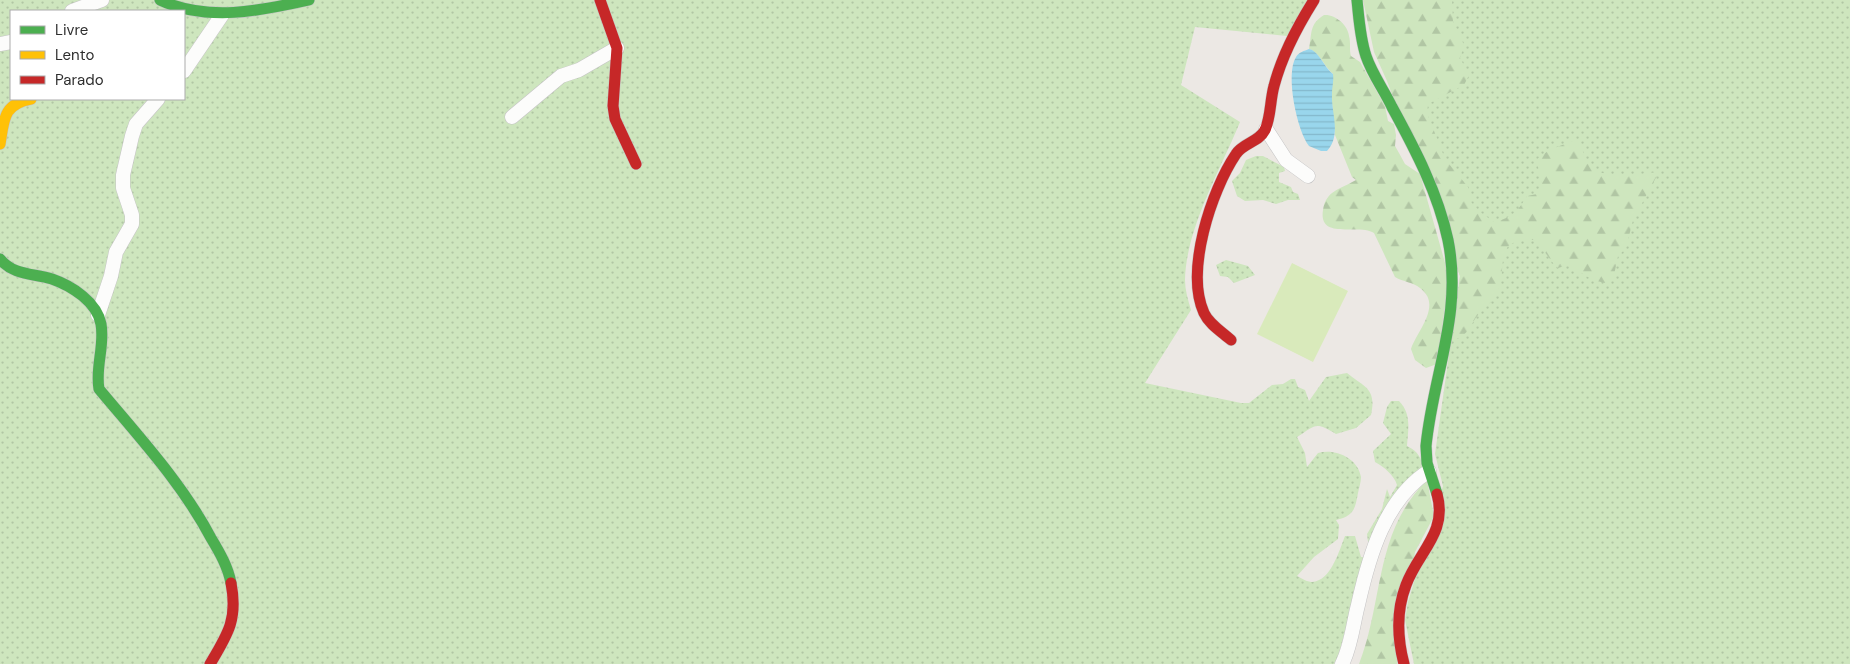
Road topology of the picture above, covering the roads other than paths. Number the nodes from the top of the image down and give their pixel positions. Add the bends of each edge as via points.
1 (102, 0) edge
2 (160, 0) edge
3 (309, 0) edge
4 (600, 0) edge
5 (1314, 0) edge
6 (1357, 0) edge
7 (75, 10) edge
8 (222, 15) junction
9 (617, 48) junction
10 (185, 70) edge
11 (24, 100) edge
12 (157, 100) edge
13 (512, 117) dead end
14 (1266, 129) junction
15 (0, 144) edge
16 (636, 164) dead end
17 (1308, 176) dead end
18 (0, 259) edge
19 (98, 315) junction
20 (1231, 340) dead end
21 (1429, 471) junction
22 (210, 664) edge
23 (1342, 664) edge
24 (1404, 664) edge

1 - 7 street
2 - 8 street via 204,14
3 - 8 street
4 - 9 street
5 - 14 street via 1290,39 1271,97
6 - 21 street via 1366,55 1429,178 1452,268 1449,329 1428,433
8 - 10 street
9 - 13 street via 579,70 561,76
9 - 16 street via 614,119
11 - 15 street via 9,107
12 - 19 street via 136,124 132,136 123,175 132,224 116,252
14 - 17 street via 1286,160
14 - 20 street via 1257,140 1240,148 1229,167 1218,192 1200,256 1197,280 1204,314
18 - 19 street via 6,268 16,273 44,277 65,285 90,304
19 - 22 street via 101,335 96,376 99,388 172,477 199,515 228,569 235,603 229,633
21 - 23 street via 1397,501 1376,541
21 - 24 street via 1438,494 1439,523 1409,577 1397,615 1396,632

